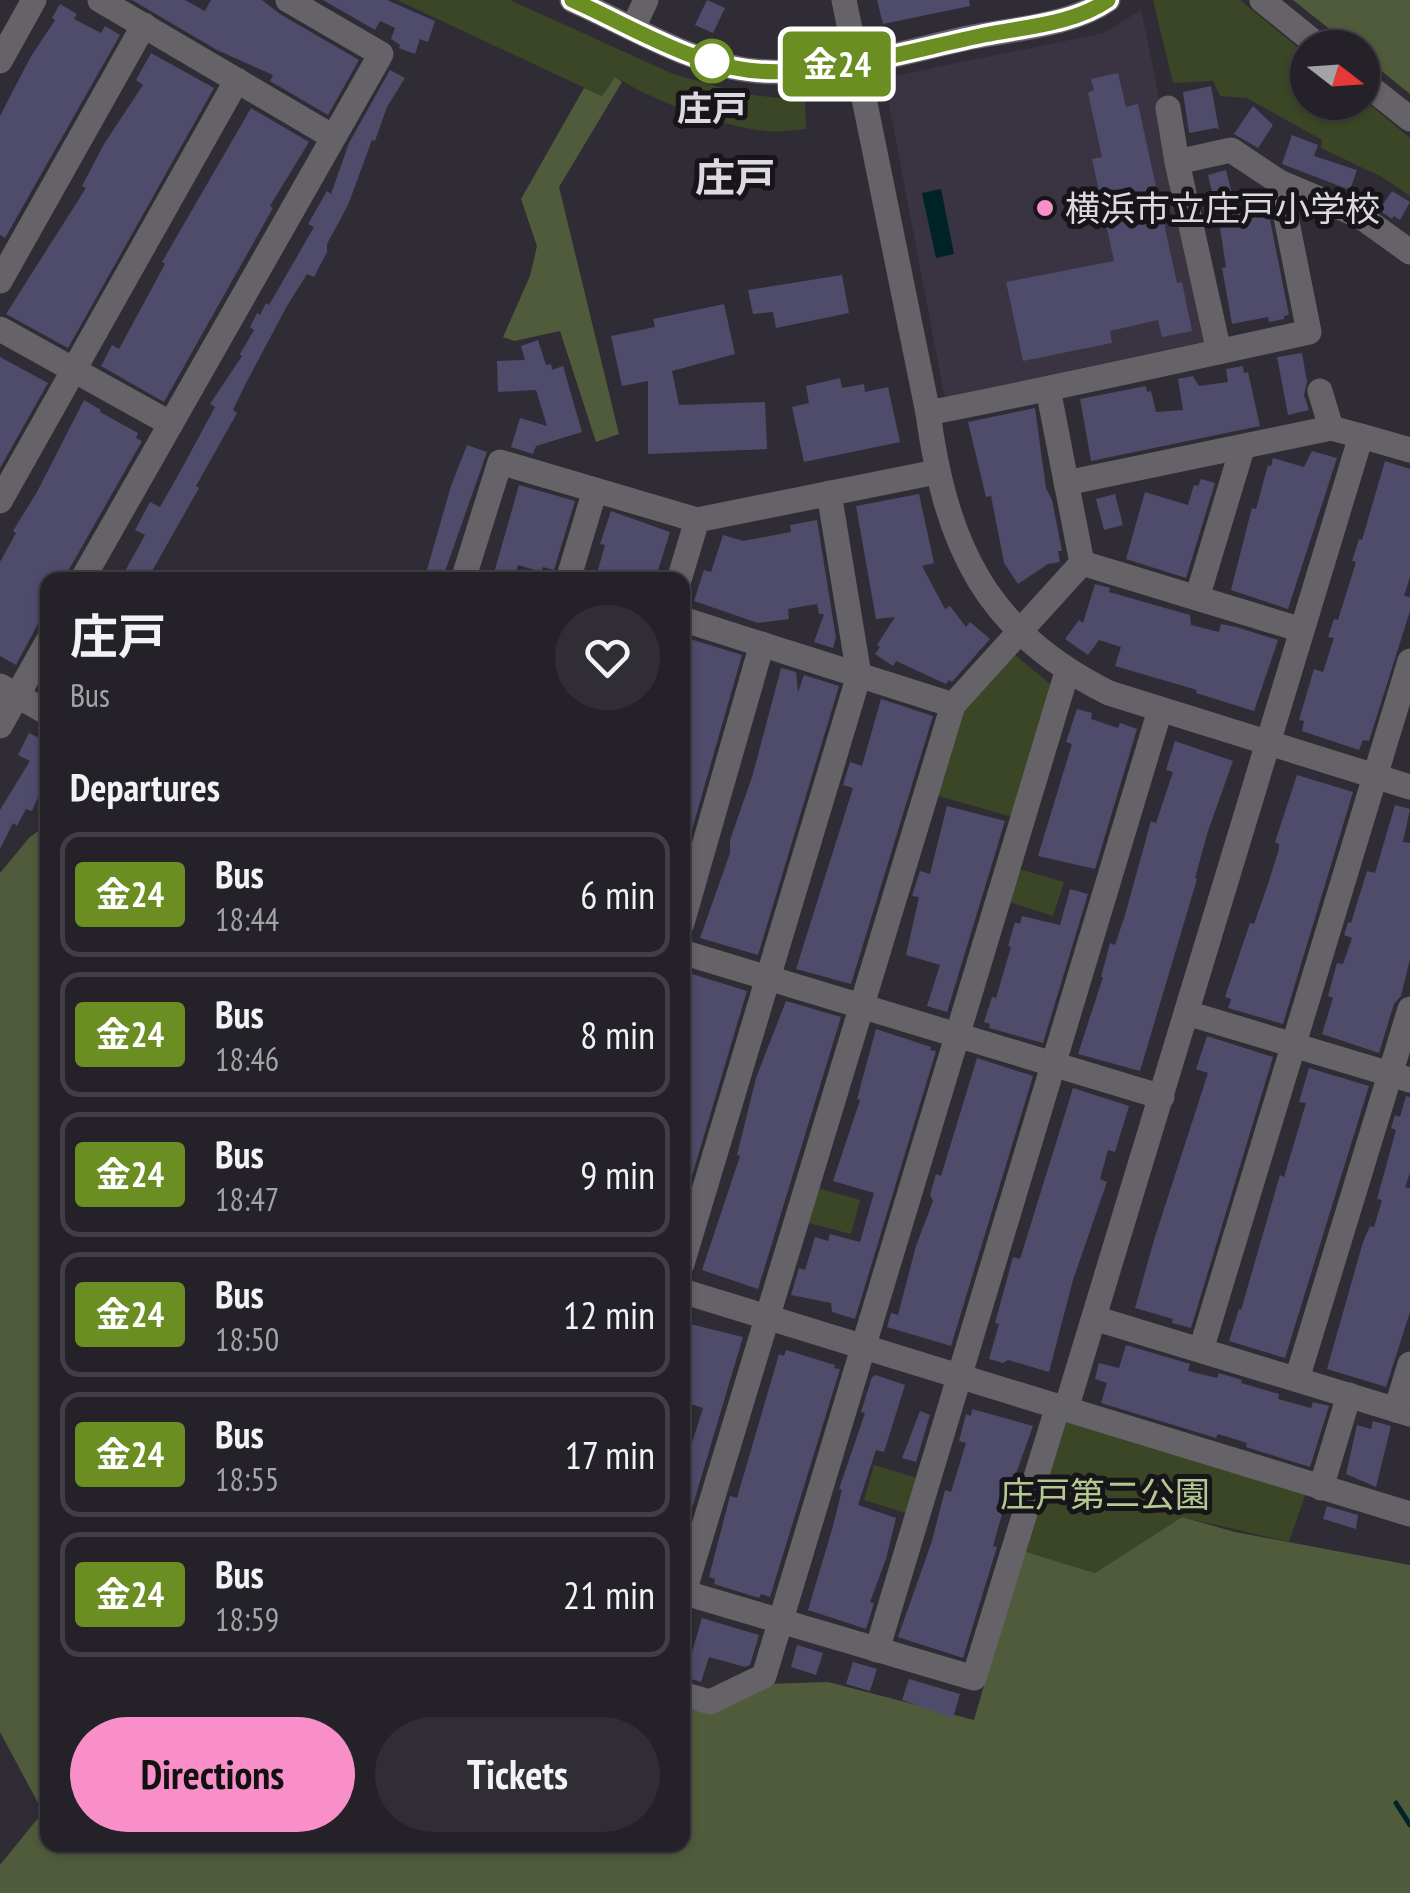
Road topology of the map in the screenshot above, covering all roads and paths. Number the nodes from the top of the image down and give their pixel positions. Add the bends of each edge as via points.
1 (34, 0) edge
2 (100, 0) edge
3 (288, 0) edge
4 (646, 0) edge
5 (844, 0) edge
6 (1108, 0) edge
7 (1262, 0) edge
8 (585, 3) edge
9 (144, 25) junction
10 (633, 28) junction
11 (1299, 30) edge
12 (0, 61) edge
13 (858, 61) junction
14 (237, 80) junction
15 (1380, 95) edge
16 (1168, 108) dead end
17 (1410, 119) edge
18 (333, 137) junction
19 (1178, 162) junction
20 (1279, 182) junction
21 (1410, 252) edge
22 (0, 282) edge
23 (0, 329) edge
24 (1218, 352) junction
25 (73, 370) junction
26 (1048, 389) junction
27 (1320, 392) dead end
28 (928, 412) junction
29 (171, 424) junction
30 (1331, 428) junction
31 (1362, 436) junction
32 (1242, 449) junction
33 (1410, 450) edge
34 (936, 472) junction
35 (1066, 484) junction
36 (595, 490) junction
37 (828, 492) junction
38 (0, 501) edge
39 (697, 520) junction
40 (1082, 563) junction
41 (87, 572) edge
42 (466, 572) edge
43 (570, 572) edge
44 (681, 572) edge
45 (1197, 598) junction
46 (690, 622) edge
47 (1302, 630) junction
48 (1018, 631) junction
49 (762, 644) junction
50 (40, 652) edge
51 (1410, 661) edge
52 (1067, 672) junction
53 (859, 675) junction
54 (8, 691) edge
55 (953, 705) junction
56 (40, 709) edge
57 (1160, 710) junction
58 (0, 726) edge
59 (1268, 744) junction
60 (1376, 776) junction
61 (1410, 787) edge
62 (690, 896) edge
63 (690, 954) edge
64 (767, 978) junction
65 (862, 1006) junction
66 (1410, 1009) edge
67 (1187, 1013) junction
68 (958, 1034) junction
69 (1294, 1045) junction
70 (1053, 1064) junction
71 (1400, 1077) edge
72 (1162, 1097) junction
73 (690, 1237) edge
74 (690, 1293) edge
75 (766, 1317) junction
76 (1094, 1318) junction
77 (863, 1348) junction
78 (1201, 1350) junction
79 (1410, 1364) edge
80 (959, 1377) junction
81 (1297, 1380) junction
82 (1349, 1395) junction
83 (1062, 1408) junction
84 (1403, 1412) edge
85 (1321, 1488) junction
86 (1410, 1514) edge
87 (690, 1569) edge
88 (690, 1594) edge
89 (780, 1622) junction
90 (877, 1650) junction
91 (690, 1696) edge

1 - 12 street
2 - 9 street
3 - 18 street via 381,54
4 - 10 street
5 - 13 street
6 - 13 street via 1062,19
7 - 11 street
8 - 10 street
9 - 14 street
9 - 22 street
10 - 13 street via 756,71
13 - 28 street
14 - 18 street
14 - 25 street
15 - 17 street
16 - 19 street
18 - 29 street
19 - 20 street via 1232,150
19 - 24 street
20 - 21 street via 1360,216
20 - 24 street via 1309,332
23 - 25 street
24 - 26 street
25 - 29 street
25 - 38 street
26 - 28 street
26 - 35 street
27 - 30 street
28 - 34 street
29 - 41 street
30 - 31 street
30 - 32 street
31 - 33 street
31 - 47 street
32 - 35 street
32 - 45 street
34 - 37 street
34 - 48 street via 956,539 985,593
35 - 40 street
36 - 39 street
36 - 42 street via 500,462
36 - 43 street
37 - 39 street
37 - 53 street
39 - 44 street
40 - 45 street
40 - 48 street
45 - 47 street
46 - 49 street
47 - 59 street
48 - 52 street
48 - 55 street
49 - 53 street
49 - 62 street
50 - 54 street
51 - 60 street
52 - 57 street
52 - 68 street
53 - 55 street
53 - 64 street
54 - 56 street
54 - 58 street
55 - 65 street
57 - 59 street
57 - 70 street
59 - 60 street
59 - 67 street
60 - 61 street
60 - 69 street
63 - 64 street
64 - 65 street
64 - 73 street
65 - 68 street
65 - 75 street
66 - 71 street
67 - 69 street
67 - 72 street
68 - 70 street
68 - 77 street
69 - 71 street
69 - 78 street
70 - 72 street
70 - 80 street
71 - 81 street
72 - 76 street
74 - 75 street
75 - 77 street
75 - 87 street
76 - 78 street
76 - 83 street
77 - 80 street
77 - 89 street
78 - 81 street
79 - 84 street
80 - 83 street
80 - 90 street
81 - 82 street
82 - 84 street
82 - 85 street
83 - 85 street
83 - 90 street via 974,1678
85 - 86 street
88 - 89 street
89 - 90 street
89 - 91 street via 764,1676 710,1702

